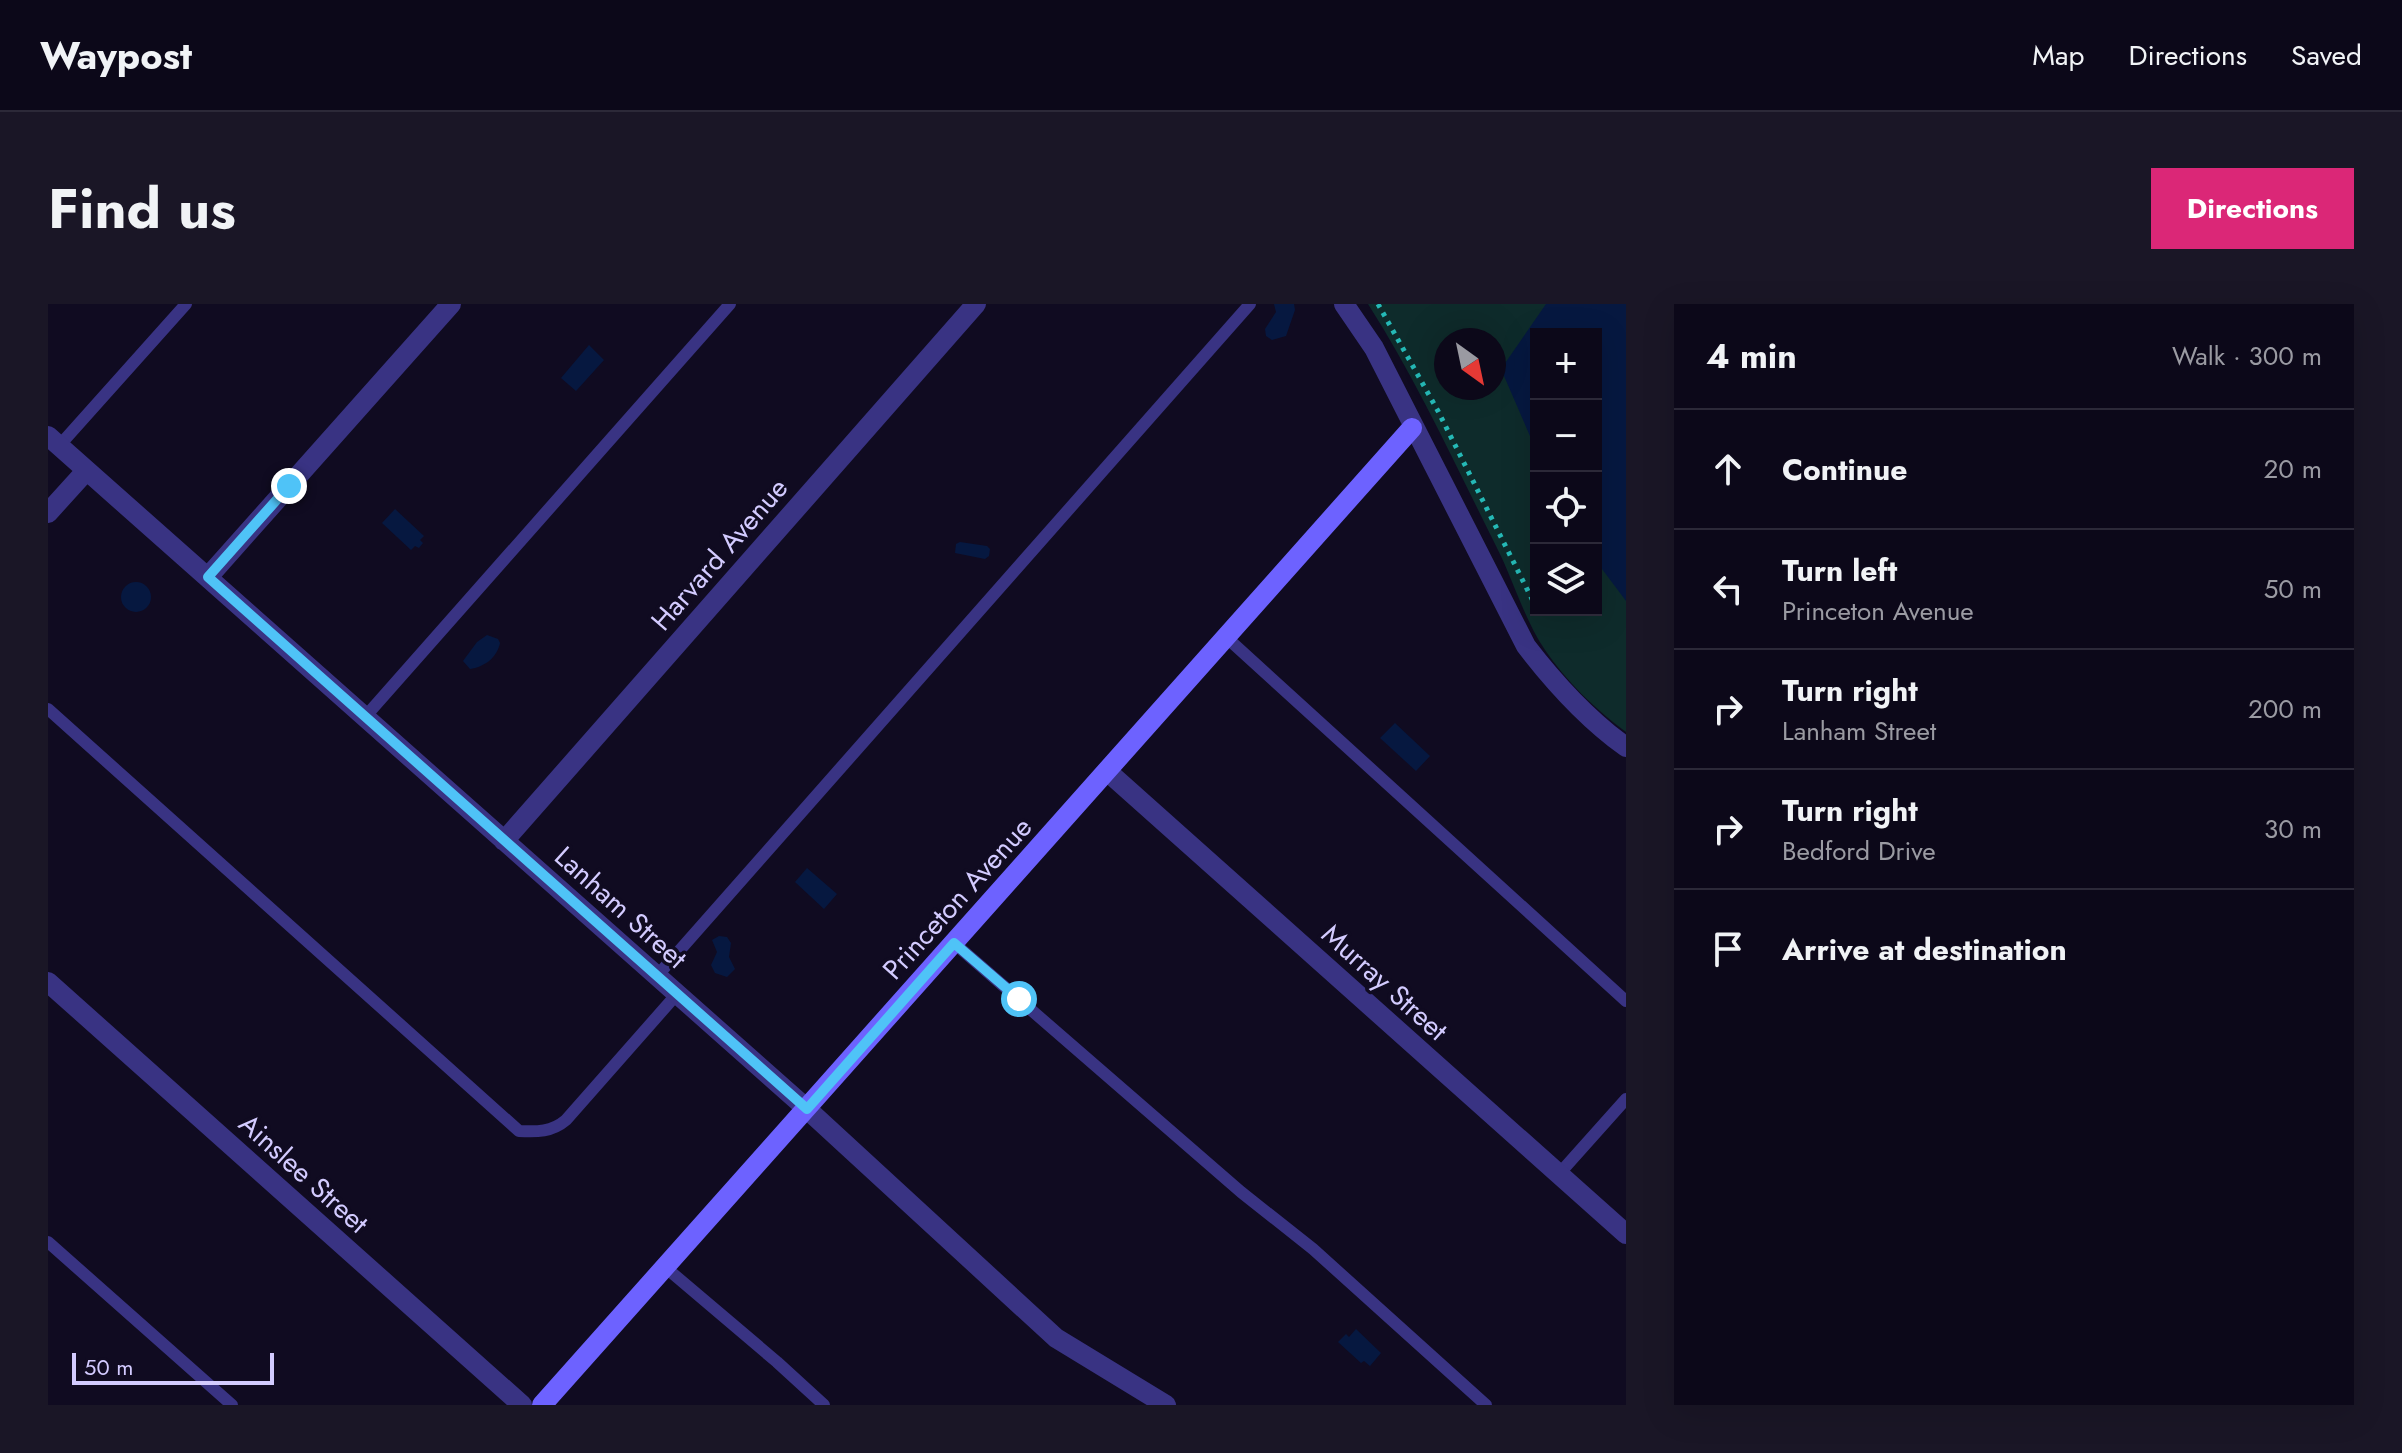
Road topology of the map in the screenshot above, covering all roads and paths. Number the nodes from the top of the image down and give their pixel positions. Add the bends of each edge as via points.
1 (186, 304) edge
2 (451, 304) edge
3 (730, 304) edge
4 (976, 304) edge
5 (1250, 304) edge
6 (1344, 304) edge
7 (1378, 304) edge
8 (1412, 428) junction
9 (54, 441) edge
10 (86, 471) junction
11 (48, 513) edge
12 (208, 577) junction
13 (1530, 595) edge
14 (1226, 637) junction
15 (48, 709) edge
16 (365, 717) junction
17 (1626, 747) edge
18 (1107, 771) junction
19 (504, 841) junction
20 (954, 943) junction
21 (657, 976) junction
22 (48, 982) edge
23 (677, 994) junction
24 (1626, 1001) edge
25 (1626, 1099) edge
26 (807, 1109) junction
27 (1559, 1174) junction
28 (1626, 1234) edge
29 (48, 1242) edge
30 (665, 1267) junction
31 (232, 1405) edge
32 (522, 1405) edge
33 (542, 1405) edge
34 (824, 1405) edge
35 (1166, 1405) edge
36 (1486, 1405) edge

1 - 9 lane
2 - 12 street
3 - 16 lane
4 - 19 street, Harvard Avenue
5 - 21 lane
6 - 8 street via 1374,348
7 - 13 path
8 - 14 street, Princeton Avenue
8 - 17 street via 1526,646 1557,686
9 - 10 street, Lanham Street
10 - 11 street
10 - 12 street, Lanham Street
12 - 16 street, Lanham Street
14 - 18 street, Princeton Avenue
14 - 24 lane
15 - 23 lane via 519,1131 557,1128
16 - 19 street, Lanham Street
18 - 20 street, Princeton Avenue
18 - 27 street, Murray Street
19 - 21 street, Lanham Street
20 - 26 street, Princeton Avenue
20 - 36 lane via 1313,1249
21 - 23 street, Lanham Street
22 - 32 street, Ainslee Street
23 - 26 street, Lanham Street
25 - 27 lane
26 - 30 street, Princeton Avenue
26 - 35 street, Lanham Street via 1056,1338
27 - 28 street, Murray Street
29 - 31 lane
30 - 33 street, Princeton Avenue
30 - 34 lane

